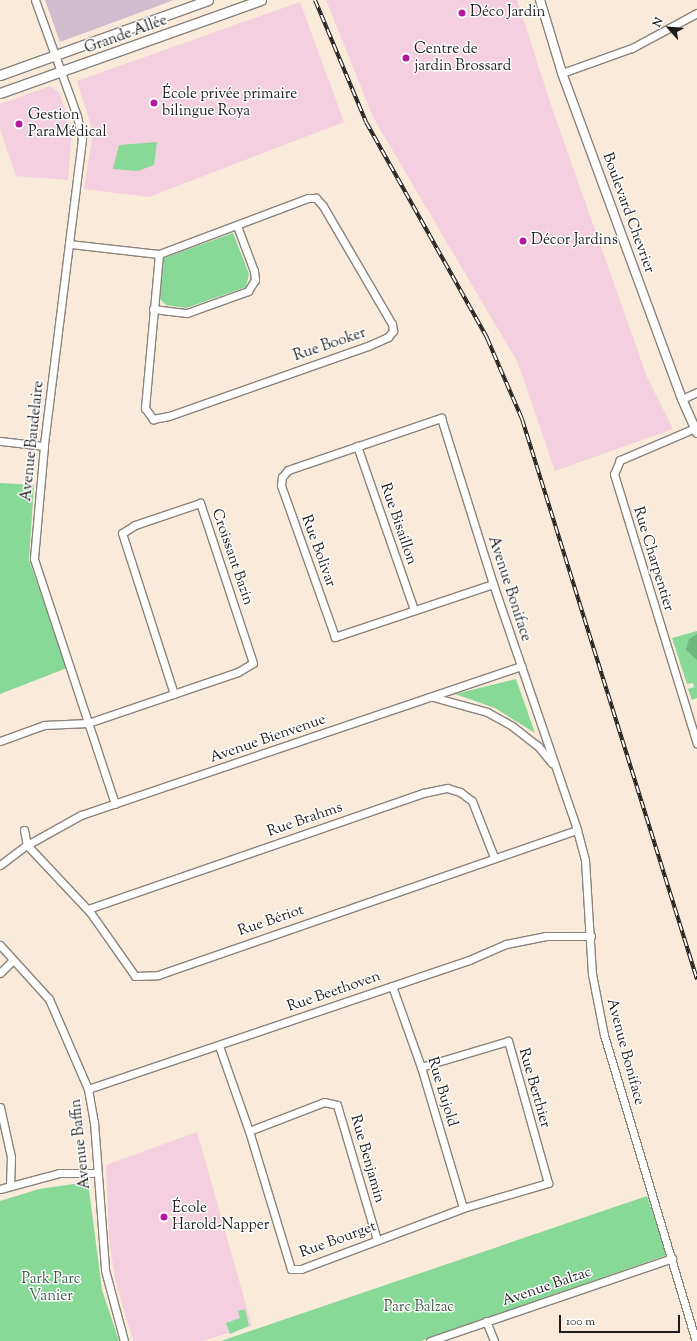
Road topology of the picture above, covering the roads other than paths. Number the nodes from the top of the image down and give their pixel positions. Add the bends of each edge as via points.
1 (35, 0) edge
2 (208, 0) edge
3 (261, 0) edge
4 (540, 0) edge
5 (697, 13) edge
6 (55, 55) junction
7 (61, 73) junction
8 (562, 73) junction
9 (0, 75) edge
10 (0, 93) edge
11 (237, 226) junction
12 (70, 244) junction
13 (159, 254) junction
14 (153, 309) junction
15 (697, 392) edge
16 (682, 399) junction
17 (441, 418) joint
18 (696, 431) edge
19 (0, 441) edge
20 (44, 446) junction
21 (357, 446) junction
22 (493, 584) junction
23 (414, 610) junction
24 (521, 666) junction
25 (174, 694) junction
26 (433, 697) junction
27 (88, 723) junction
28 (0, 741) edge
29 (697, 744) edge
30 (555, 766) junction
31 (116, 804) junction
32 (24, 830) dead end
33 (577, 830) junction
34 (26, 845) junction
35 (494, 857) junction
36 (0, 865) edge
37 (88, 909) junction
38 (591, 936) junction
39 (0, 945) edge
40 (13, 960) junction
41 (0, 973) edge
42 (392, 986) junction
43 (219, 1046) junction
44 (421, 1067) junction
45 (88, 1089) junction
46 (0, 1107) edge
47 (250, 1130) junction
48 (96, 1173) junction
49 (548, 1183) joint
50 (10, 1185) junction
51 (0, 1189) edge
52 (463, 1208) junction
53 (377, 1240) junction
54 (672, 1258) junction
55 (486, 1321) junction
56 (124, 1341) edge
57 (430, 1341) edge
58 (494, 1341) edge
59 (696, 1341) edge

1 - 6 street, Avenue Baudelaire
2 - 6 main road, Grande Allée
3 - 7 main road, Grande Allée
4 - 8 street, Boulevard Chevrier
5 - 8 street via 632,48
6 - 7 street, Avenue Baudelaire
6 - 9 main road, Grande Allée
7 - 10 main road, Grande Allée
7 - 12 street, Avenue Baudelaire via 80,124 82,139
8 - 16 street, Boulevard Chevrier
11 - 13 street, Rue Booker
11 - 14 street via 254,271 255,280 248,291 187,313
11 - 14 street, Rue Booker via 308,198 316,198 392,324 393,331 388,337 368,346 169,416 153,419 145,408
12 - 13 street, Rue Booker
12 - 20 street, Avenue Baudelaire
13 - 14 street, Rue Booker
15 - 16 street
16 - 18 street, Boulevard Chevrier
17 - 21 street, Rue Bolivar
17 - 22 street, Avenue Boniface
18 - 29 street, Rue Charpentier via 620,460 614,474
19 - 20 street
20 - 27 street, Avenue Baudelaire via 34,559
21 - 23 street, Rue Bisaillon
21 - 23 street, Rue Bolivar via 288,470 282,477 281,485 335,637
22 - 23 street, Rue Bolivar
22 - 24 street, Avenue Boniface
24 - 26 street, Avenue Bienvenue
24 - 30 street, Avenue Boniface
25 - 25 street, Croissant Bazin via 122,533 135,525 200,503 253,663 238,672
25 - 27 street, Croissant Bazin
26 - 30 street, Avenue Boniface via 487,712 512,726 538,746
26 - 31 street, Avenue Bienvenue
27 - 28 street, Croissant Bazin via 44,725
27 - 31 street, Avenue Baudelaire
30 - 33 street, Avenue Boniface
31 - 34 street, Avenue Bienvenue via 81,815
32 - 34 street
33 - 35 street, Rue Bériot
33 - 38 street, Avenue Boniface via 585,860
34 - 36 street, Avenue Bienvenue
34 - 37 street, Rue Bériot
35 - 37 street, Rue Bériot via 158,975 135,976
35 - 37 street, Rue Brahms via 472,801 460,792 446,788 422,793
38 - 42 street, Rue Beethoven via 546,936 506,944 469,960
38 - 54 street, Avenue Boniface via 592,974 604,1035
39 - 40 street, Avenue Baffin
40 - 41 street
40 - 45 street, Avenue Baffin via 49,999
42 - 43 street, Rue Beethoven
42 - 44 street, Rue Bujold
43 - 45 street, Rue Beethoven
43 - 47 street, Rue Bourget
44 - 49 street, Rue Berthier via 493,1044 508,1042
44 - 52 street, Rue Bujold
45 - 48 street, Avenue Baffin via 94,1122
46 - 50 street via 11,1157
47 - 53 street, Rue Benjamin via 324,1102 338,1105
47 - 53 street, Rue Bourget via 290,1269 301,1269
48 - 50 street via 59,1174
48 - 56 street, Avenue Baffin via 105,1270
49 - 52 street, Rue Bourget
50 - 51 street
52 - 53 street, Rue Bourget
54 - 55 street, Avenue Balzac
54 - 59 street, Avenue Boniface
55 - 57 street, Avenue Balzac
55 - 58 street

